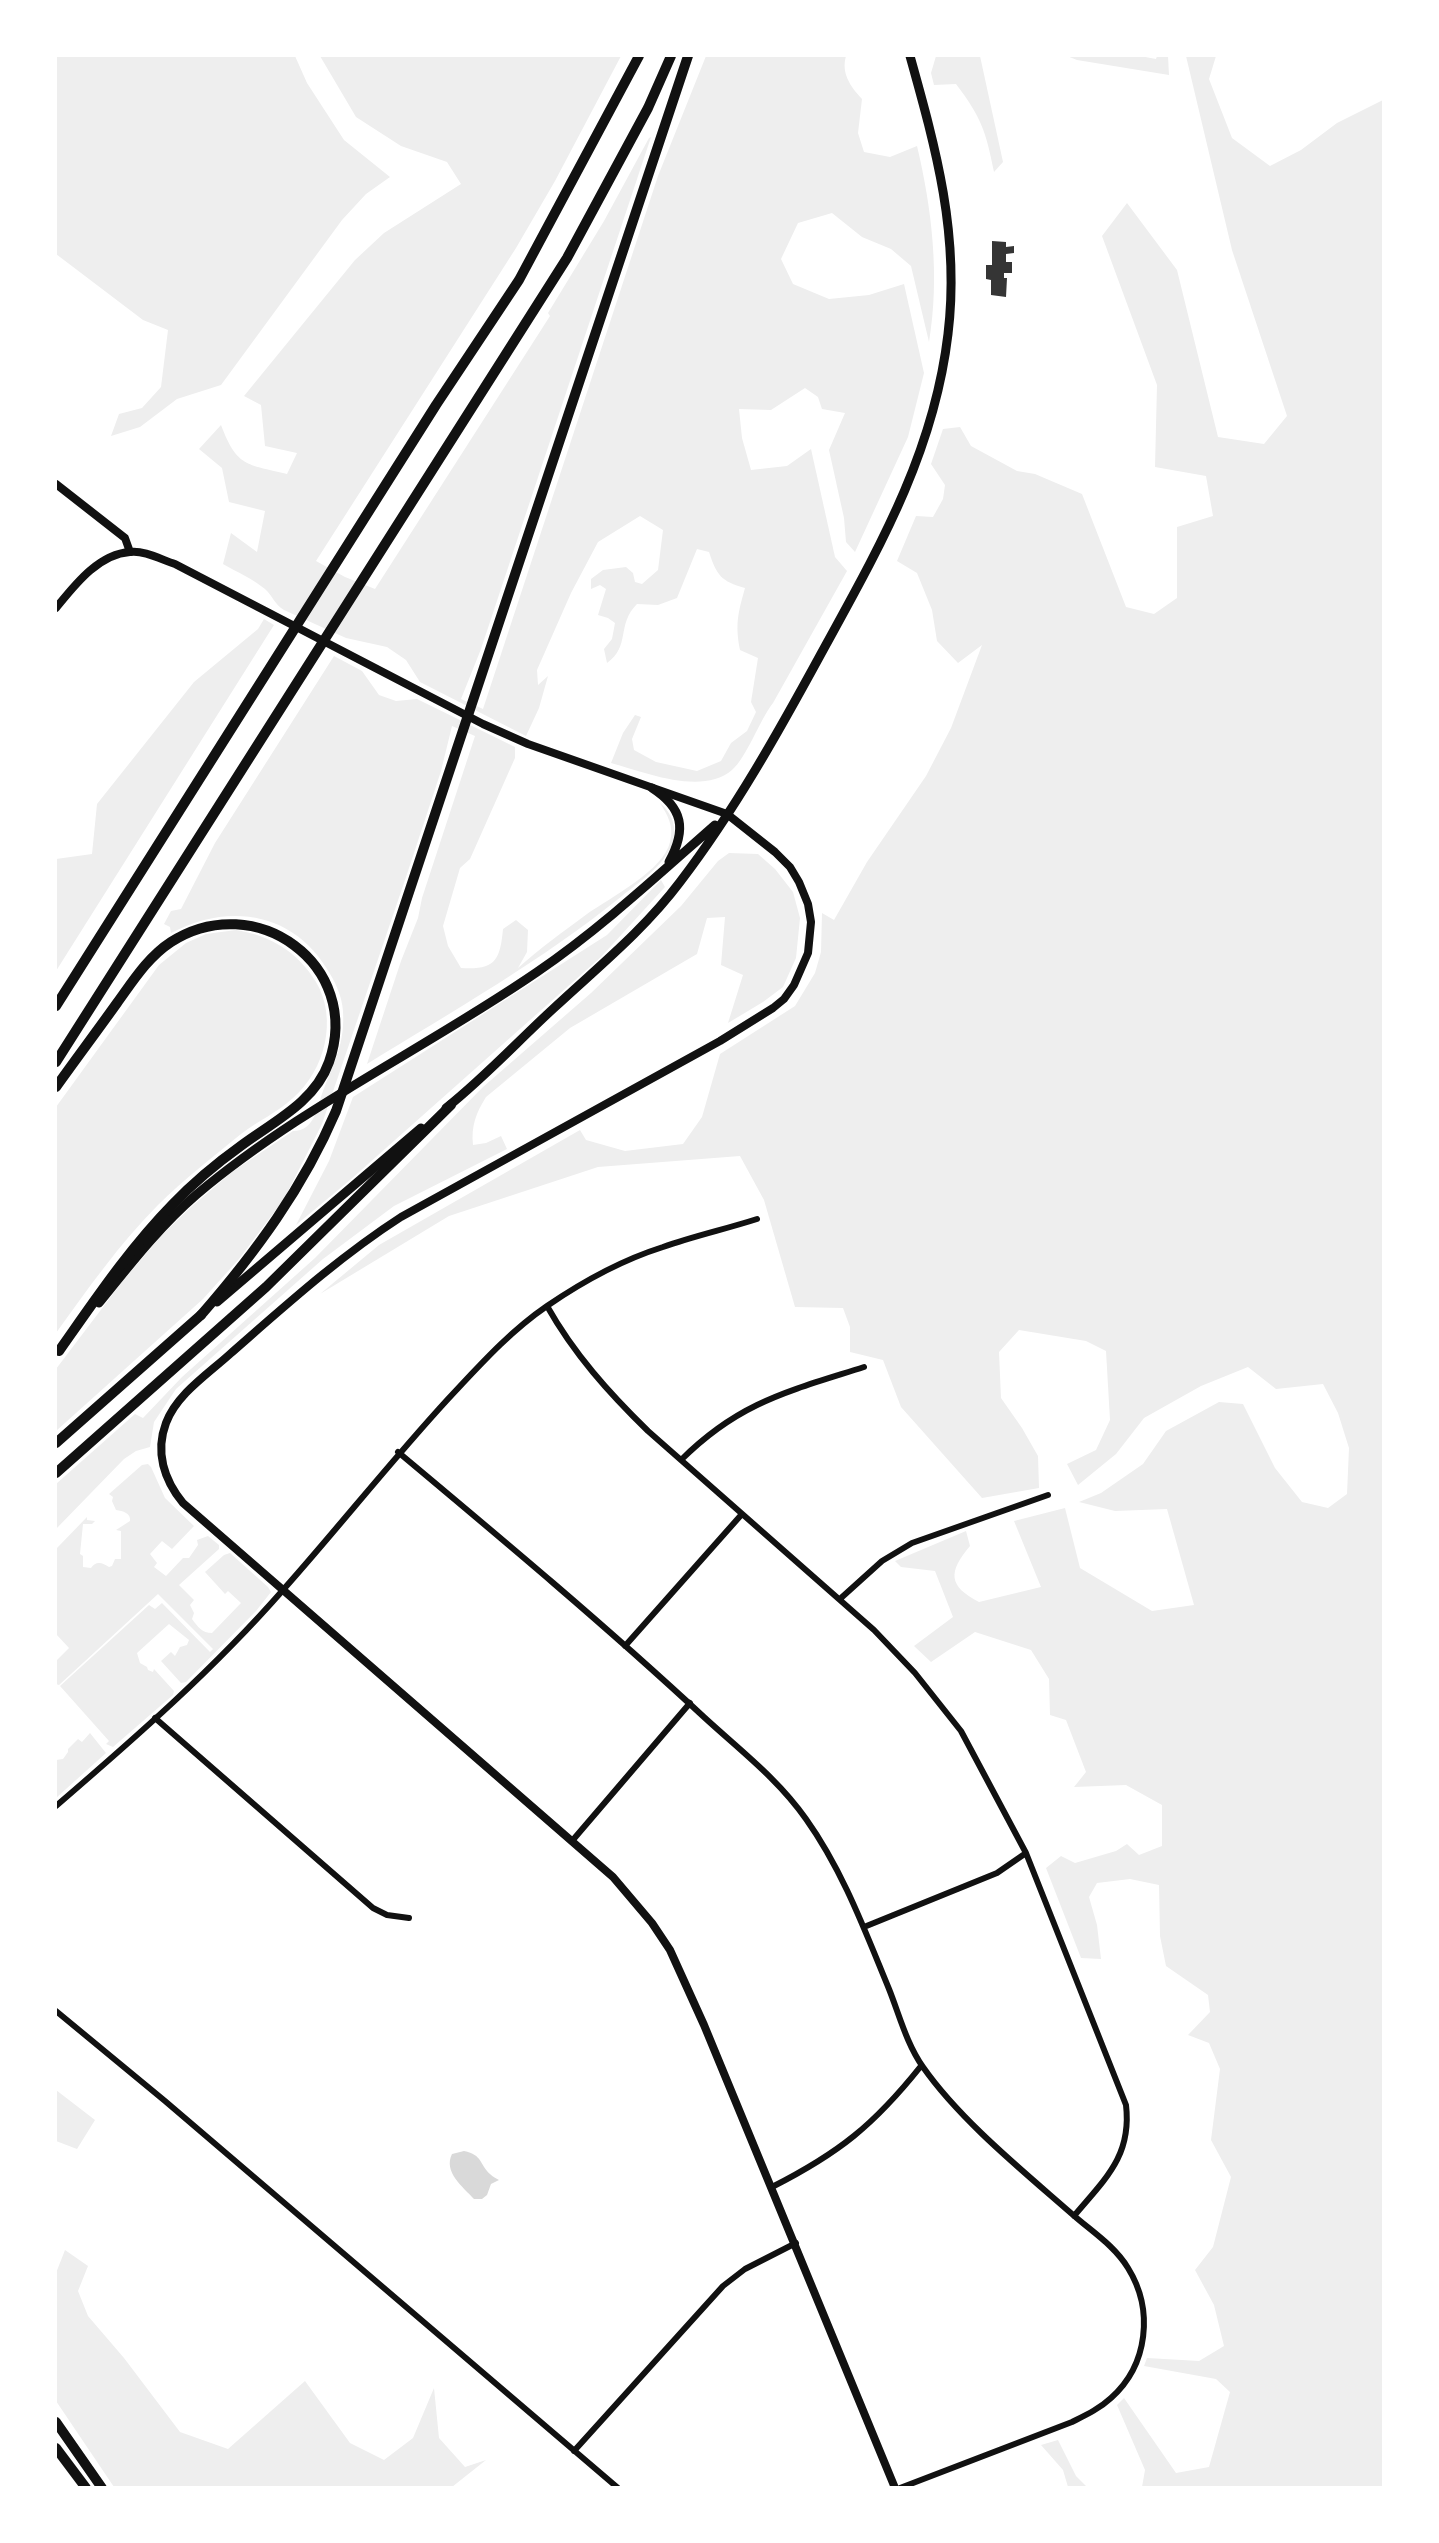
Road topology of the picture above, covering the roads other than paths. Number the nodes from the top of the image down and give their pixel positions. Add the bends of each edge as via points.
1 (639, 56) edge
2 (671, 56) edge
3 (688, 56) edge
4 (910, 56) edge
5 (56, 484) edge
6 (130, 552) junction
7 (56, 608) edge
8 (652, 788) junction
9 (727, 814) junction
10 (666, 868) junction
11 (56, 1006) edge
12 (56, 1062) edge
13 (56, 1087) edge
14 (451, 1105) junction
15 (757, 1219) dead end
16 (547, 1306) junction
17 (201, 1315) junction
18 (57, 1353) edge
19 (864, 1367) dead end
20 (56, 1443) edge
21 (398, 1452) junction
22 (681, 1460) junction
23 (56, 1473) edge
24 (1048, 1495) dead end
25 (742, 1514) junction
26 (284, 1589) junction
27 (841, 1598) junction
28 (625, 1646) junction
29 (690, 1703) junction
30 (155, 1718) junction
31 (56, 1806) edge
32 (572, 1841) junction
33 (1026, 1854) junction
34 (409, 1918) dead end
35 (864, 1927) junction
36 (56, 2012) edge
37 (921, 2066) junction
38 (772, 2187) junction
39 (1074, 2216) junction
40 (796, 2243) junction
41 (56, 2422) edge
42 (56, 2448) edge
43 (574, 2451) junction
44 (86, 2487) edge
45 (102, 2487) edge
46 (618, 2487) edge
47 (895, 2487) edge
48 (900, 2487) edge

1 - 11 highway via 519,280
2 - 12 highway via 648,108 567,258
3 - 17 highway via 328,1130 278,1220
4 - 9 main road via 937,155 949,225 950,314 936,404 914,474 868,568 778,732
5 - 6 street via 125,538
6 - 7 main road via 106,559 78,581
6 - 8 main road via 175,564 483,724
8 - 9 main road
8 - 10 main road via 671,802 680,820 679,840
9 - 10 main road
9 - 14 main road via 680,883 641,928
9 - 26 street via 790,867 808,904 808,953 803,970 784,999 720,1041 372,1235 189,1390 171,1412 163,1431 161,1452 175,1493
10 - 18 main road via 537,972 308,1113 195,1196 164,1226
13 - 18 highway via 146,964 170,943 198,929 229,923 273,931 308,957 323,978 334,1015 333,1048 311,1092 200,1177 172,1205 117,1268
14 - 17 main road
14 - 23 highway via 266,1287
15 - 16 street via 632,1259
16 - 21 street via 489,1355
16 - 22 street via 573,1347 613,1397
17 - 20 highway
19 - 22 street via 760,1401 715,1429
21 - 26 street
21 - 28 street
22 - 25 street
24 - 27 street via 912,1543 882,1561
25 - 27 street
25 - 28 street
26 - 30 street via 229,1649
26 - 32 street
27 - 33 street via 915,1673 961,1731
28 - 29 street
29 - 32 street
29 - 35 street via 764,1770 801,1812 838,1872
30 - 31 street
30 - 34 street via 373,1908
32 - 38 street via 629,1894 670,1950
33 - 35 street via 997,1873
33 - 39 street via 1126,2104 1127,2134 1120,2158
35 - 37 street
36 - 43 street
37 - 38 street via 856,2136 831,2155
37 - 39 street via 979,2129
38 - 40 street
39 - 48 street via 1127,2265 1142,2299 1143,2342 1128,2379 1109,2400 1072,2422
40 - 43 street via 745,2269 723,2286
40 - 47 street
41 - 45 highway
42 - 44 highway
43 - 46 street

